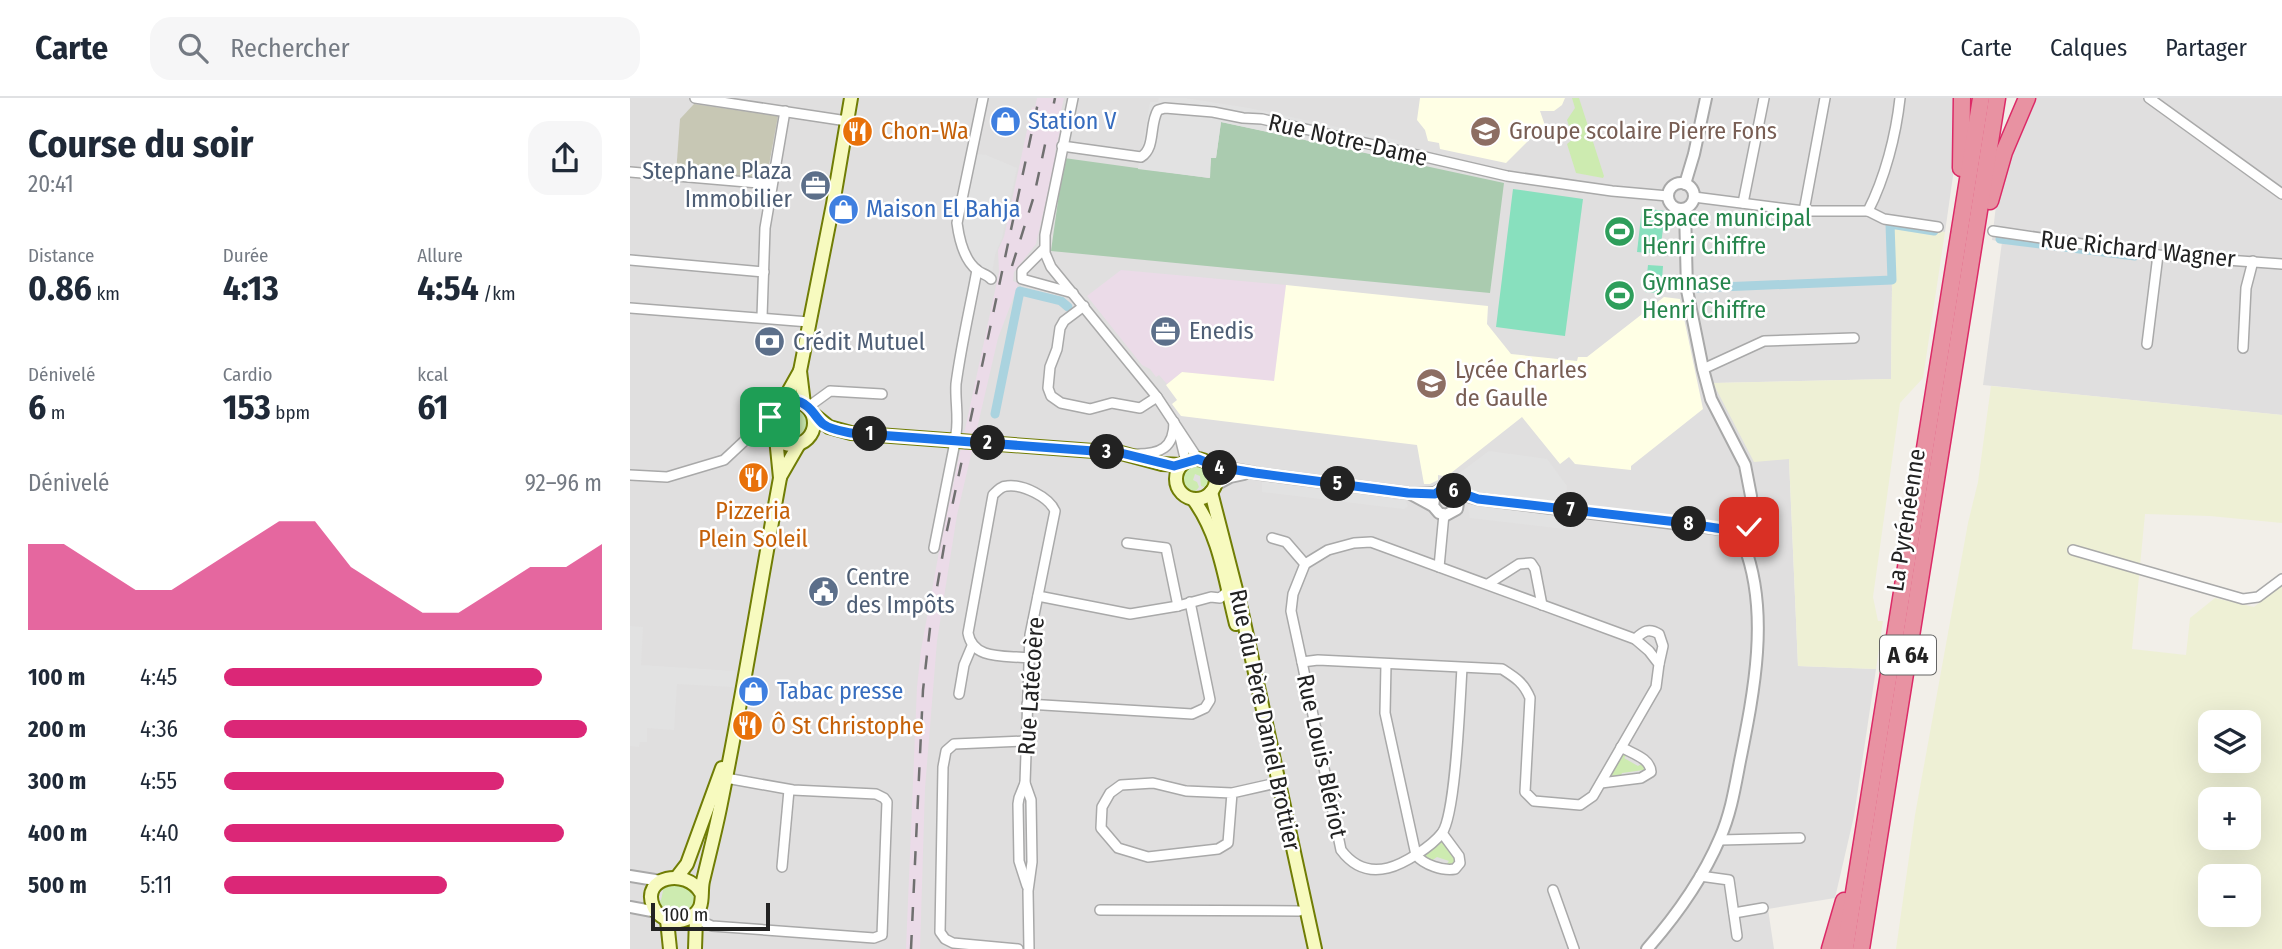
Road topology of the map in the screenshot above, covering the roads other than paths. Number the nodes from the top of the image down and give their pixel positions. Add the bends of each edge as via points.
1 (695, 98) edge
2 (851, 98) edge
3 (983, 98) edge
4 (1073, 98) edge
5 (1706, 98) edge
6 (1764, 98) edge
7 (1825, 98) edge
8 (1900, 98) edge
9 (1962, 98) edge
10 (1981, 98) edge
11 (1997, 98) edge
12 (2027, 98) edge
13 (2149, 98) edge
14 (785, 111) junction
15 (847, 121) junction
16 (1062, 146) junction
17 (630, 172) edge
18 (771, 184) junction
19 (1685, 184) junction
20 (2282, 194) edge
21 (1668, 196) junction
22 (1694, 197) junction
23 (1743, 203) junction
24 (1685, 209) junction
25 (1804, 211) junction
26 (1868, 211) junction
27 (1938, 227) dead end
28 (1993, 231) dead end
29 (1959, 236) junction
30 (1044, 248) junction
31 (2158, 255) junction
32 (630, 260) edge
33 (2253, 261) junction
34 (2282, 264) edge
35 (1970, 267) junction
36 (977, 271) junction
37 (764, 272) junction
38 (992, 279) dead end
39 (1073, 293) junction
40 (1084, 306) junction
41 (630, 308) edge
42 (762, 317) junction
43 (809, 322) junction
44 (1854, 338) dead end
45 (2147, 344) dead end
46 (2243, 348) dead end
47 (1703, 369) junction
48 (800, 371) junction
49 (882, 394) dead end
50 (1157, 397) junction
51 (782, 403) junction
52 (808, 408) junction
53 (770, 417) junction
54 (1174, 422) junction
55 (851, 433) junction
56 (751, 436) junction
57 (775, 438) junction
58 (802, 443) junction
59 (1114, 453) junction
60 (1131, 454) junction
61 (1189, 462) junction
62 (1211, 465) junction
63 (1261, 474) junction
64 (630, 475) edge
65 (780, 478) junction
66 (1176, 483) junction
67 (1213, 489) junction
68 (1455, 492) junction
69 (1408, 493) junction
70 (1435, 494) junction
71 (1193, 499) junction
72 (1478, 499) junction
73 (1433, 506) junction
74 (1458, 506) junction
75 (1444, 514) junction
76 (1743, 523) junction
77 (1729, 530) junction
78 (1272, 538) dead end
79 (1127, 542) dead end
80 (1744, 545) junction
81 (934, 548) dead end
82 (2073, 551) dead end
83 (1305, 564) junction
84 (1439, 567) junction
85 (2282, 579) edge
86 (1488, 584) junction
87 (1225, 591) junction
88 (1038, 596) junction
89 (1190, 603) junction
90 (1542, 605) junction
91 (1178, 606) junction
92 (1635, 639) junction
93 (972, 646) junction
94 (1029, 658) junction
95 (1302, 662) junction
96 (1386, 664) junction
97 (1659, 664) junction
98 (1462, 668) junction
99 (959, 694) dead end
100 (1027, 704) junction
101 (733, 738) junction
102 (1026, 741) junction
103 (1622, 747) junction
104 (726, 778) junction
105 (1601, 783) junction
106 (1272, 784) junction
107 (789, 790) junction
108 (1232, 793) junction
109 (1442, 833) junction
110 (1800, 838) dead end
111 (1863, 839) junction
112 (1720, 840) junction
113 (1416, 855) junction
114 (782, 867) dead end
115 (630, 876) edge
116 (1700, 876) junction
117 (677, 877) junction
118 (661, 881) junction
119 (1553, 890) dead end
120 (701, 893) junction
121 (630, 907) edge
122 (1763, 908) dead end
123 (1100, 909) dead end
124 (1299, 911) junction
125 (1734, 913) junction
126 (662, 916) junction
127 (695, 917) junction
128 (1737, 936) dead end
129 (670, 949) edge
130 (695, 949) edge
131 (1018, 949) edge
132 (1029, 949) edge
133 (1308, 949) edge
134 (1315, 949) edge
135 (1574, 949) edge
136 (1647, 949) edge
137 (1830, 949) edge
138 (1845, 949) edge
139 (1861, 949) edge

1 - 14 street
2 - 15 main road
3 - 36 street via 957,223 960,244
4 - 16 street
5 - 19 street
6 - 23 street
7 - 25 street
8 - 26 street via 1888,156
9 - 29 highway via 1955,225
10 - 29 highway, La Pyrénéenne / A 64
11 - 35 highway, La Pyrénéenne / A 64
12 - 35 highway via 2001,161 1977,264
13 - 20 street
14 - 15 street
14 - 18 street
15 - 43 main road
16 - 21 street, Rue Notre-Dame via 1141,157 1149,150 1154,117 1165,108 1262,119 1507,176
16 - 30 street
17 - 18 street
18 - 37 street
19 - 21 street via 1674,186
19 - 22 street
21 - 24 street via 1673,206
22 - 23 street
22 - 24 street
23 - 25 street
24 - 47 street via 1687,290
25 - 26 street
26 - 27 street via 1884,219
28 - 31 street, Rue Richard Wagner
29 - 111 highway, La Pyrénéenne / A 64
30 - 39 street via 1048,262
30 - 39 street via 1022,271 1022,279
31 - 33 street, Rue Richard Wagner
31 - 45 street
32 - 37 street
33 - 34 street, Rue Richard Wagner
33 - 46 street via 2246,288
35 - 139 highway, La Pyrénéenne / A 64
36 - 38 street
36 - 81 street, bridge via 956,386 954,447
37 - 42 street
39 - 40 street
40 - 50 street
40 - 50 street via 1060,328 1050,367 1051,396 1090,409 1112,403 1140,408
41 - 42 street
42 - 43 street
43 - 48 main road
44 - 47 street via 1763,341
47 - 76 street via 1711,399 1745,465 1751,496
48 - 51 main road
48 - 52 main road
49 - 52 street via 830,391
50 - 54 street
51 - 52 main road via 792,400
51 - 53 main road
52 - 55 main road via 829,427
52 - 58 main road via 814,429
53 - 56 street
53 - 57 main road
54 - 60 street via 1165,448
54 - 61 street
55 - 58 main road
55 - 59 main road
56 - 57 street
56 - 64 street via 724,460 667,477
57 - 58 main road via 784,444
57 - 65 main road
58 - 65 main road
59 - 60 main road
59 - 66 main road via 1149,465
60 - 61 main road via 1163,464
61 - 62 main road
61 - 66 main road via 1178,471
62 - 63 street
62 - 67 main road via 1216,476
63 - 67 street via 1238,475
63 - 69 street
65 - 101 main road
66 - 71 main road via 1182,494
67 - 71 main road via 1203,498
67 - 87 main road, Rue du Père Daniel Brottier
68 - 70 street via 1443,488
68 - 72 street
68 - 74 street
69 - 70 street
69 - 73 street
70 - 73 street
71 - 87 main road, Rue du Père Daniel Brottier via 1210,525
72 - 74 street
72 - 77 street
73 - 75 street
74 - 75 street
75 - 84 street
76 - 77 street
76 - 80 street via 1752,533
77 - 80 street via 1731,541
78 - 83 street via 1286,542
79 - 91 street via 1166,548
80 - 112 street via 1755,584 1758,637 1743,745
82 - 85 street via 2243,599 2258,597
83 - 84 street via 1328,550 1371,542
83 - 95 street, Rue Louis Blériot via 1293,594 1292,611
84 - 86 street
86 - 90 street
86 - 90 street via 1528,562 1535,569
87 - 89 street, Rue Latécoère
87 - 106 main road, Rue du Père Daniel Brottier
87 - 134 main road, Rue du Père Daniel Brottier
88 - 91 street, Rue Latécoère via 1130,614
88 - 93 street via 1055,511 1043,495 1009,485 993,495 968,627
88 - 94 street, Rue Latécoère
89 - 91 street, Rue Latécoère
89 - 100 street via 1210,700 1205,708 1192,714
90 - 92 street
92 - 97 street
92 - 97 street via 1649,629 1659,634 1664,646
93 - 94 street via 984,654
93 - 99 street
94 - 100 street, Rue Latécoère
95 - 96 street
95 - 113 street, Rue Louis Blériot via 1341,850 1358,867 1376,870
96 - 98 street
96 - 113 street via 1385,713
97 - 103 street via 1656,687
98 - 105 street via 1502,669 1526,687 1531,698 1525,792 1534,802 1580,805
98 - 109 street via 1451,809
100 - 102 street, Rue Latécoère
101 - 104 main road
101 - 117 main road via 687,864
102 - 131 street via 954,744 946,751 943,767 940,932 953,943
102 - 132 street, Rue Latécoère via 1032,862
103 - 105 street
103 - 105 street via 1647,761 1651,772 1642,778
104 - 107 street
104 - 120 main road
106 - 108 street
106 - 124 main road, Rue du Père Daniel Brottier
107 - 114 street
107 - 127 street via 884,798 882,935 712,926
108 - 108 street via 1186,791 1153,783 1121,785 1102,807 1101,828 1118,848 1148,857 1218,849 1228,843
109 - 113 street, Rue Louis Blériot
109 - 113 street via 1459,856 1459,866 1444,869
110 - 112 street
111 - 137 highway via 1853,857
111 - 138 highway, La Pyrénéenne / A 64
112 - 116 street
115 - 118 street
116 - 125 street via 1729,880
116 - 136 street
117 - 118 main road
117 - 120 main road via 690,881
118 - 126 main road via 651,899
119 - 135 street
120 - 127 main road
121 - 126 street
122 - 125 street
123 - 124 street
124 - 133 main road, Rue du Père Daniel Brottier
125 - 128 street
126 - 127 main road via 680,921
126 - 129 main road
127 - 130 main road

